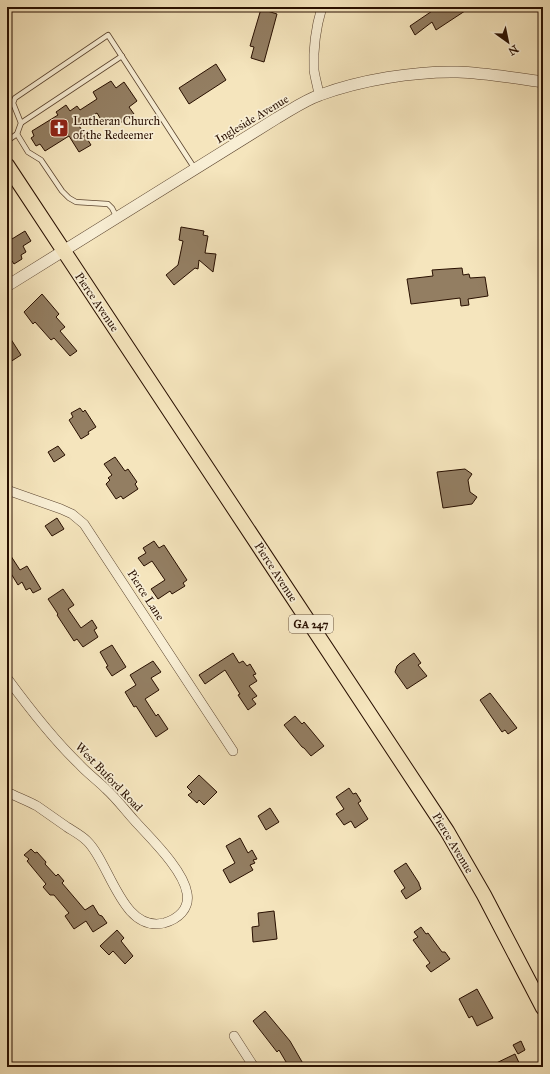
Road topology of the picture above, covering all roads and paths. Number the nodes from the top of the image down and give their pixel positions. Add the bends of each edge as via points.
1 (322, 7) edge
2 (122, 56) junction
3 (543, 82) edge
4 (319, 95) junction
5 (21, 123) junction
6 (17, 134) junction
7 (7, 141) edge
8 (7, 165) edge
9 (194, 169) junction
10 (117, 218) junction
11 (63, 250) junction
12 (7, 286) edge
13 (7, 490) edge
14 (7, 678) edge
15 (233, 751) dead end
16 (7, 792) edge
17 (543, 1008) edge
18 (234, 1036) dead end
19 (254, 1067) edge

1 - 4 street via 314,45 314,71
2 - 5 lane
2 - 5 lane via 108,35 15,98 13,103
2 - 9 lane
3 - 4 street, Ingleside Avenue via 458,72 422,74 356,84
4 - 9 street, Ingleside Avenue
5 - 6 lane
6 - 7 lane
6 - 10 lane via 28,152 41,160 69,198 76,202 108,204
8 - 11 main road, Pierce Avenue / GA 247
9 - 10 street, Ingleside Avenue
10 - 11 street, Ingleside Avenue
11 - 12 street, Ingleside Avenue
11 - 17 main road, Pierce Avenue / GA 247 via 447,831 484,895
13 - 15 street, Pierce Lane via 72,514 84,524
14 - 16 street, West Buford Road via 78,764 107,789 181,876 187,892 187,902 182,913 173,920 158,924 139,918 121,899 96,850 86,839 36,806
18 - 19 street

